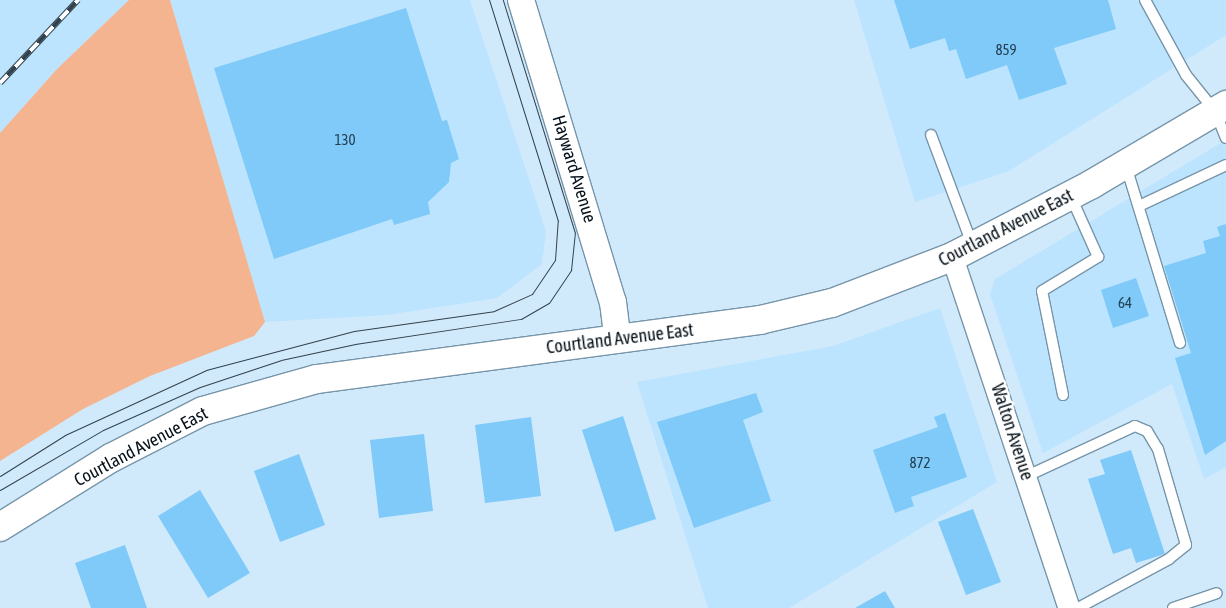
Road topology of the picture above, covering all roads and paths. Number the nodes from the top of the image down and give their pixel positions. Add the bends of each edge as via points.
1 (521, 0) edge
2 (1145, 0) edge
3 (1220, 108) edge
4 (931, 135) dead end
5 (1226, 138) edge
6 (1125, 165) junction
7 (1226, 165) edge
8 (1070, 196) junction
9 (1139, 206) junction
10 (962, 251) junction
11 (618, 340) junction
12 (1180, 343) dead end
13 (1063, 395) dead end
14 (1027, 476) junction
15 (0, 527) edge
16 (1217, 593) dead end
17 (1068, 606) edge
18 (1173, 608) edge

1 - 11 street, Hayward Avenue via 613,302
2 - 3 lane via 1186,75
3 - 5 lane
3 - 6 main road, Courtland Avenue East
4 - 10 lane
6 - 8 main road, Courtland Avenue East
6 - 9 lane
7 - 9 lane
8 - 10 main road, Courtland Avenue East
8 - 13 lane via 1098,258 1042,291
9 - 12 lane
10 - 11 main road, Courtland Avenue East via 832,303 760,320
10 - 14 street, Walton Avenue
11 - 15 main road, Courtland Avenue East via 353,372 203,412 111,458
14 - 17 street, Walton Avenue
14 - 17 lane via 1135,426 1147,431 1158,450 1186,544 1152,569
16 - 18 lane

